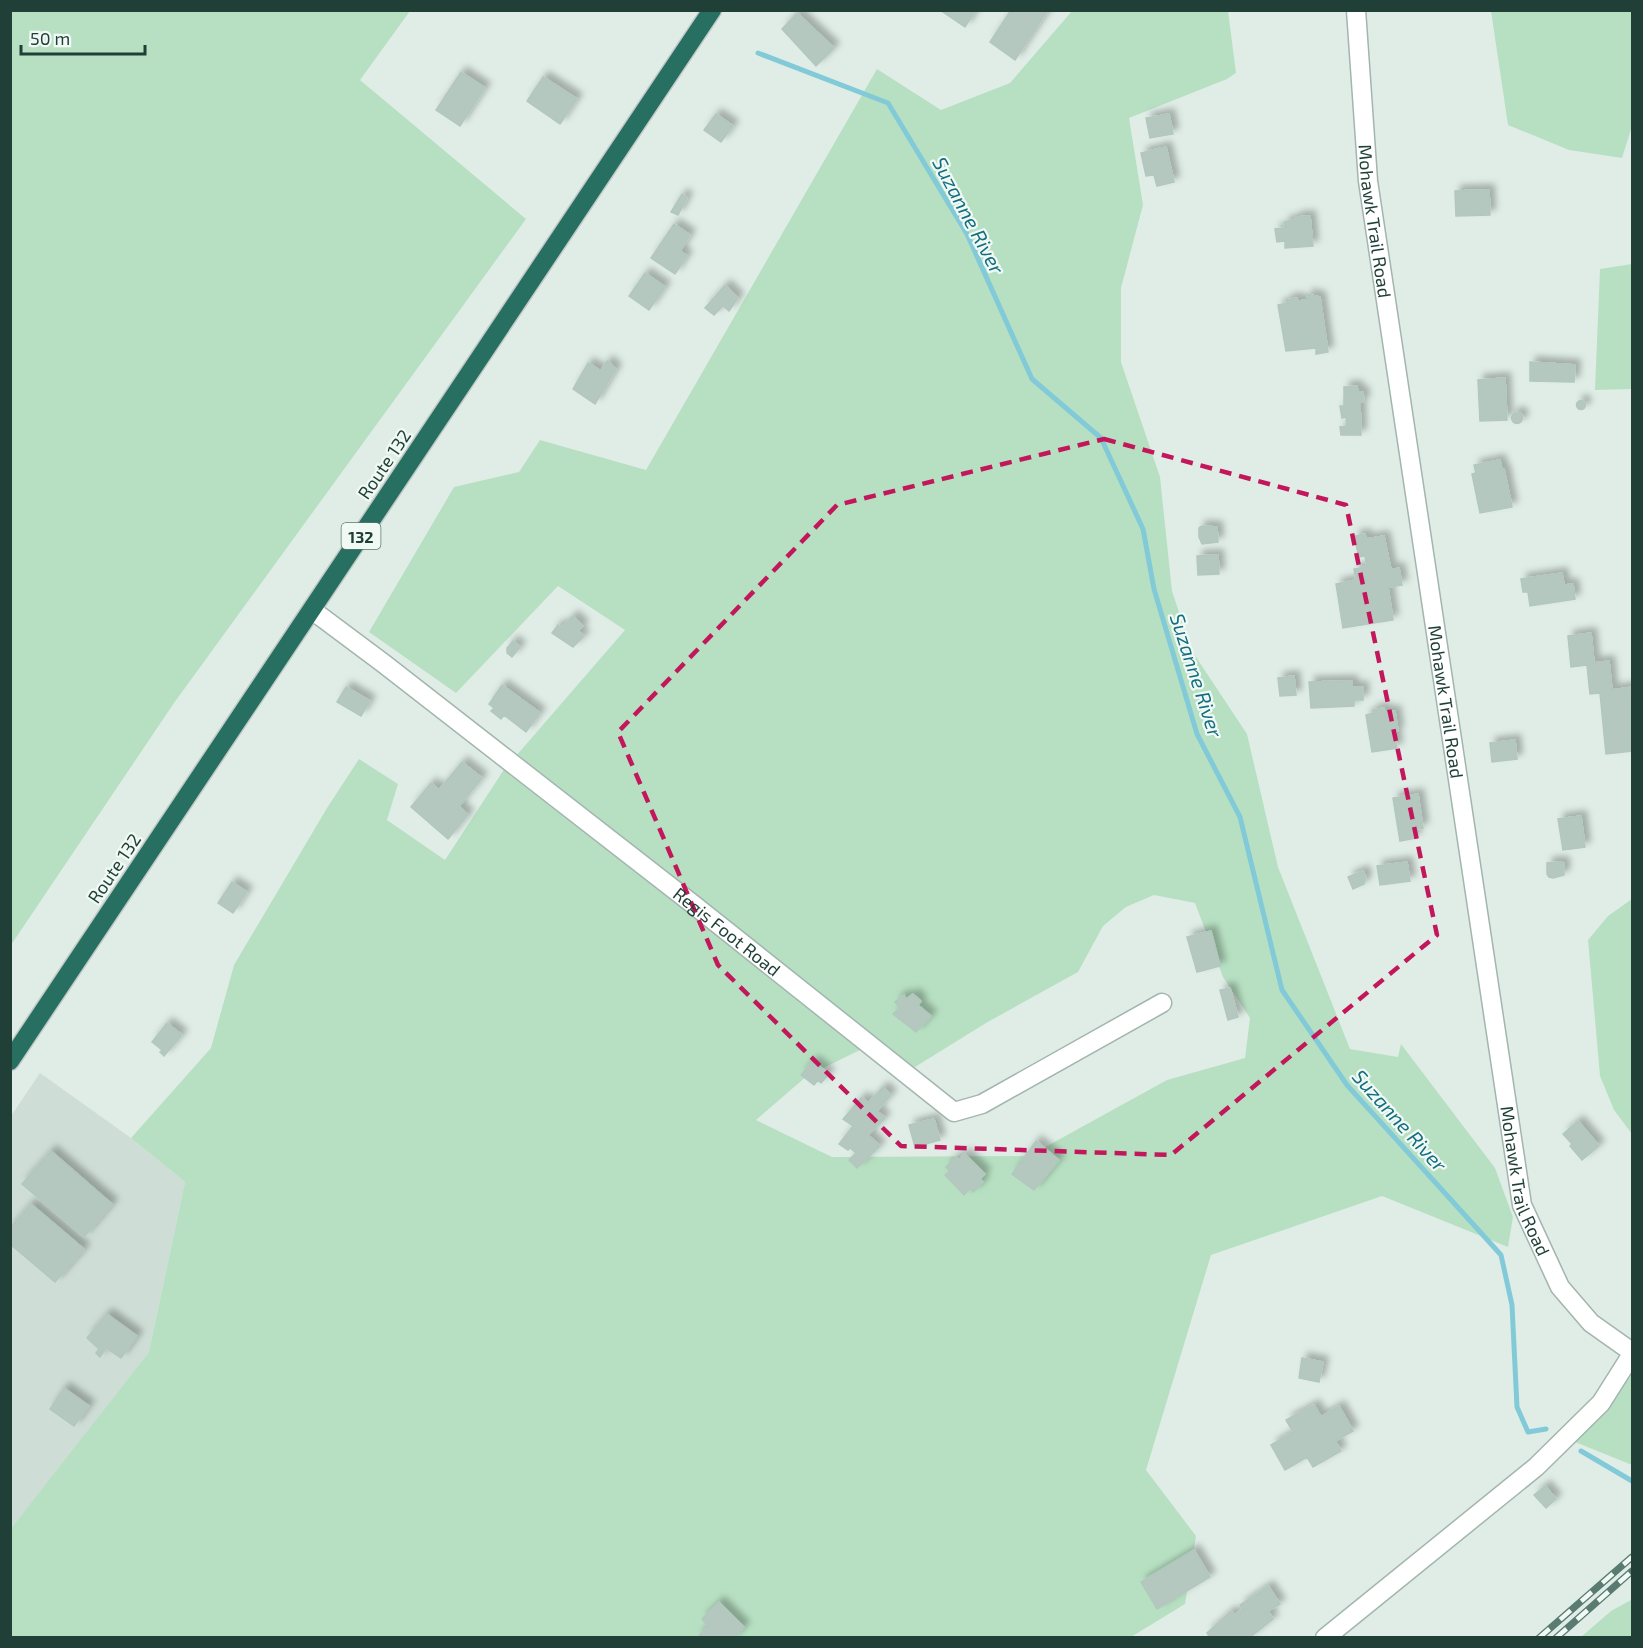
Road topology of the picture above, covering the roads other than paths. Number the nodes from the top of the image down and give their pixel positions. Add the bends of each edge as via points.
1 (712, 10) edge
2 (1356, 10) edge
3 (312, 610) junction
4 (1161, 1003) dead end
5 (10, 1061) edge
6 (1632, 1353) edge
7 (1325, 1638) edge

1 - 3 highway, Route 132 / 132
2 - 6 street, Mohawk Trail Road via 1368,181 1522,1205 1560,1287 1591,1323
3 - 4 street, Regis Foot Road via 954,1112 982,1104
3 - 5 highway, Route 132 / 132
6 - 7 street via 1601,1403 1536,1467

